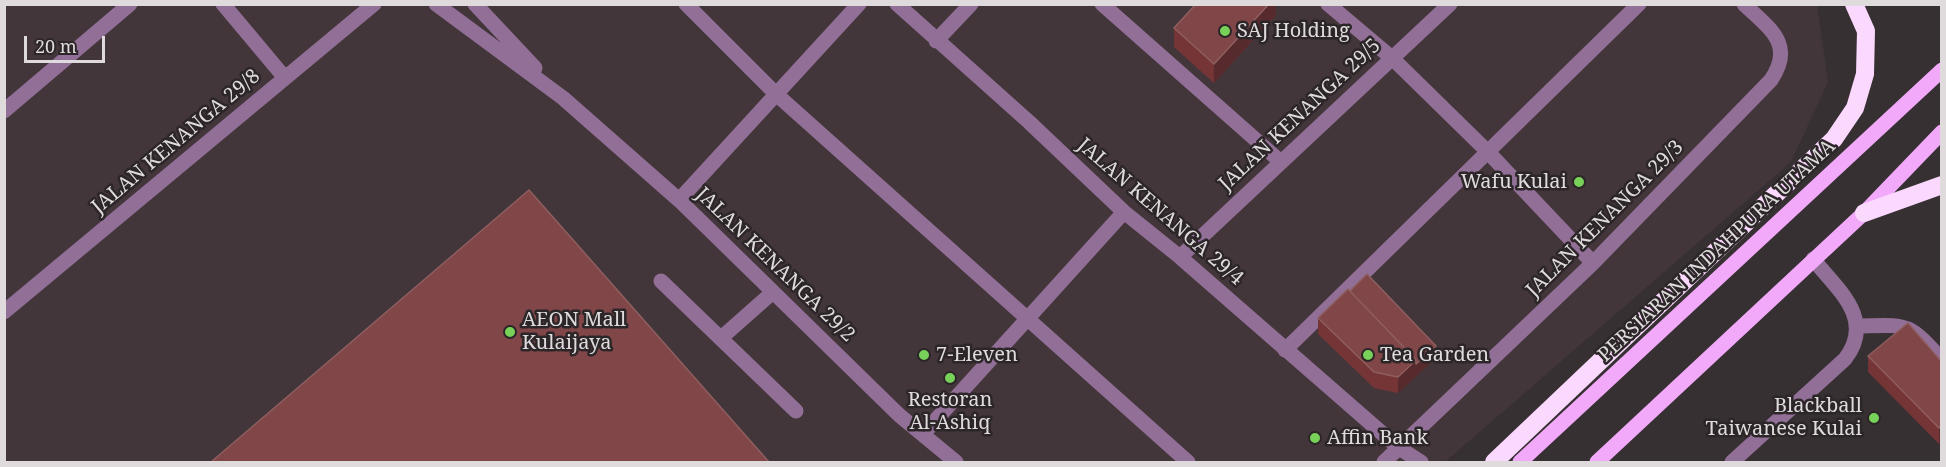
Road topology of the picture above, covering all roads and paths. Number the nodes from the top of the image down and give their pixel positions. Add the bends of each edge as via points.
1 (130, 4) edge
2 (223, 4) edge
3 (374, 4) edge
4 (436, 4) edge
5 (475, 4) edge
6 (686, 4) edge
7 (858, 4) edge
8 (897, 4) edge
9 (971, 4) edge
10 (1102, 4) edge
11 (1328, 4) edge
12 (1450, 4) edge
13 (1640, 4) edge
14 (1744, 4) edge
15 (1854, 4) edge
16 (936, 41) junction
17 (1392, 58) junction
18 (1941, 70) edge
19 (285, 78) junction
20 (776, 94) junction
21 (564, 98) junction
22 (4, 111) edge
23 (1941, 132) edge
24 (1488, 152) junction
25 (1281, 162) junction
26 (1941, 185) edge
27 (679, 200) junction
28 (1124, 212) junction
29 (1864, 213) junction
30 (1180, 257) junction
31 (1813, 259) junction
32 (1593, 263) junction
33 (661, 281) dead end
34 (773, 292) junction
35 (4, 312) edge
36 (1028, 318) junction
37 (1857, 326) junction
38 (721, 338) junction
39 (1285, 350) junction
40 (1941, 360) edge
41 (796, 411) dead end
42 (923, 434) junction
43 (1399, 448) junction
44 (956, 462) edge
45 (1188, 462) edge
46 (1384, 462) edge
47 (1421, 462) edge
48 (1494, 462) edge
49 (1520, 462) edge
50 (1597, 462) edge
51 (1732, 462) edge

1 - 22 street
2 - 19 street
3 - 19 street, JALAN KENANGA 29/8
4 - 21 street, JALAN KENANGA 29/2
5 - 21 street, JALAN KENANGA 29/2
6 - 20 street
7 - 20 street
8 - 16 street, JALAN KENANGA 29/4
9 - 16 street
10 - 25 street
11 - 17 street
12 - 17 street, JALAN KENANGA 29/5
13 - 24 street
14 - 32 street, JALAN KENANGA 29/3 via 1776,35 1782,57 1778,70
15 - 48 highway via 1866,31 1864,74 1855,108 1834,139
16 - 28 street, JALAN KENANGA 29/4
17 - 24 street
17 - 25 street, JALAN KENANGA 29/5
18 - 49 main road, PERSIARAN INDAHPURA UTAMA
19 - 35 street, JALAN KENANGA 29/8
20 - 27 street
20 - 36 street
21 - 27 street, JALAN KENANGA 29/2
23 - 29 main road
24 - 32 street
24 - 39 street
25 - 30 street, JALAN KENANGA 29/5
26 - 29 highway
27 - 34 street, JALAN KENANGA 29/2
28 - 30 street, JALAN KENANGA 29/4
28 - 36 street
29 - 31 main road
30 - 39 street, JALAN KENANGA 29/4
31 - 37 street via 1849,304
31 - 50 main road
32 - 43 street, JALAN KENANGA 29/3
33 - 38 street
34 - 38 street
34 - 42 street, JALAN KENANGA 29/2 via 898,415
36 - 42 street
36 - 45 street
37 - 40 street via 1901,325 1917,333
37 - 51 street via 1857,338 1845,359
38 - 41 street
39 - 43 street, JALAN KENANGA 29/4
42 - 44 street, JALAN KENANGA 29/2
43 - 46 street, JALAN KENANGA 29/3
43 - 47 street, JALAN KENANGA 29/4

